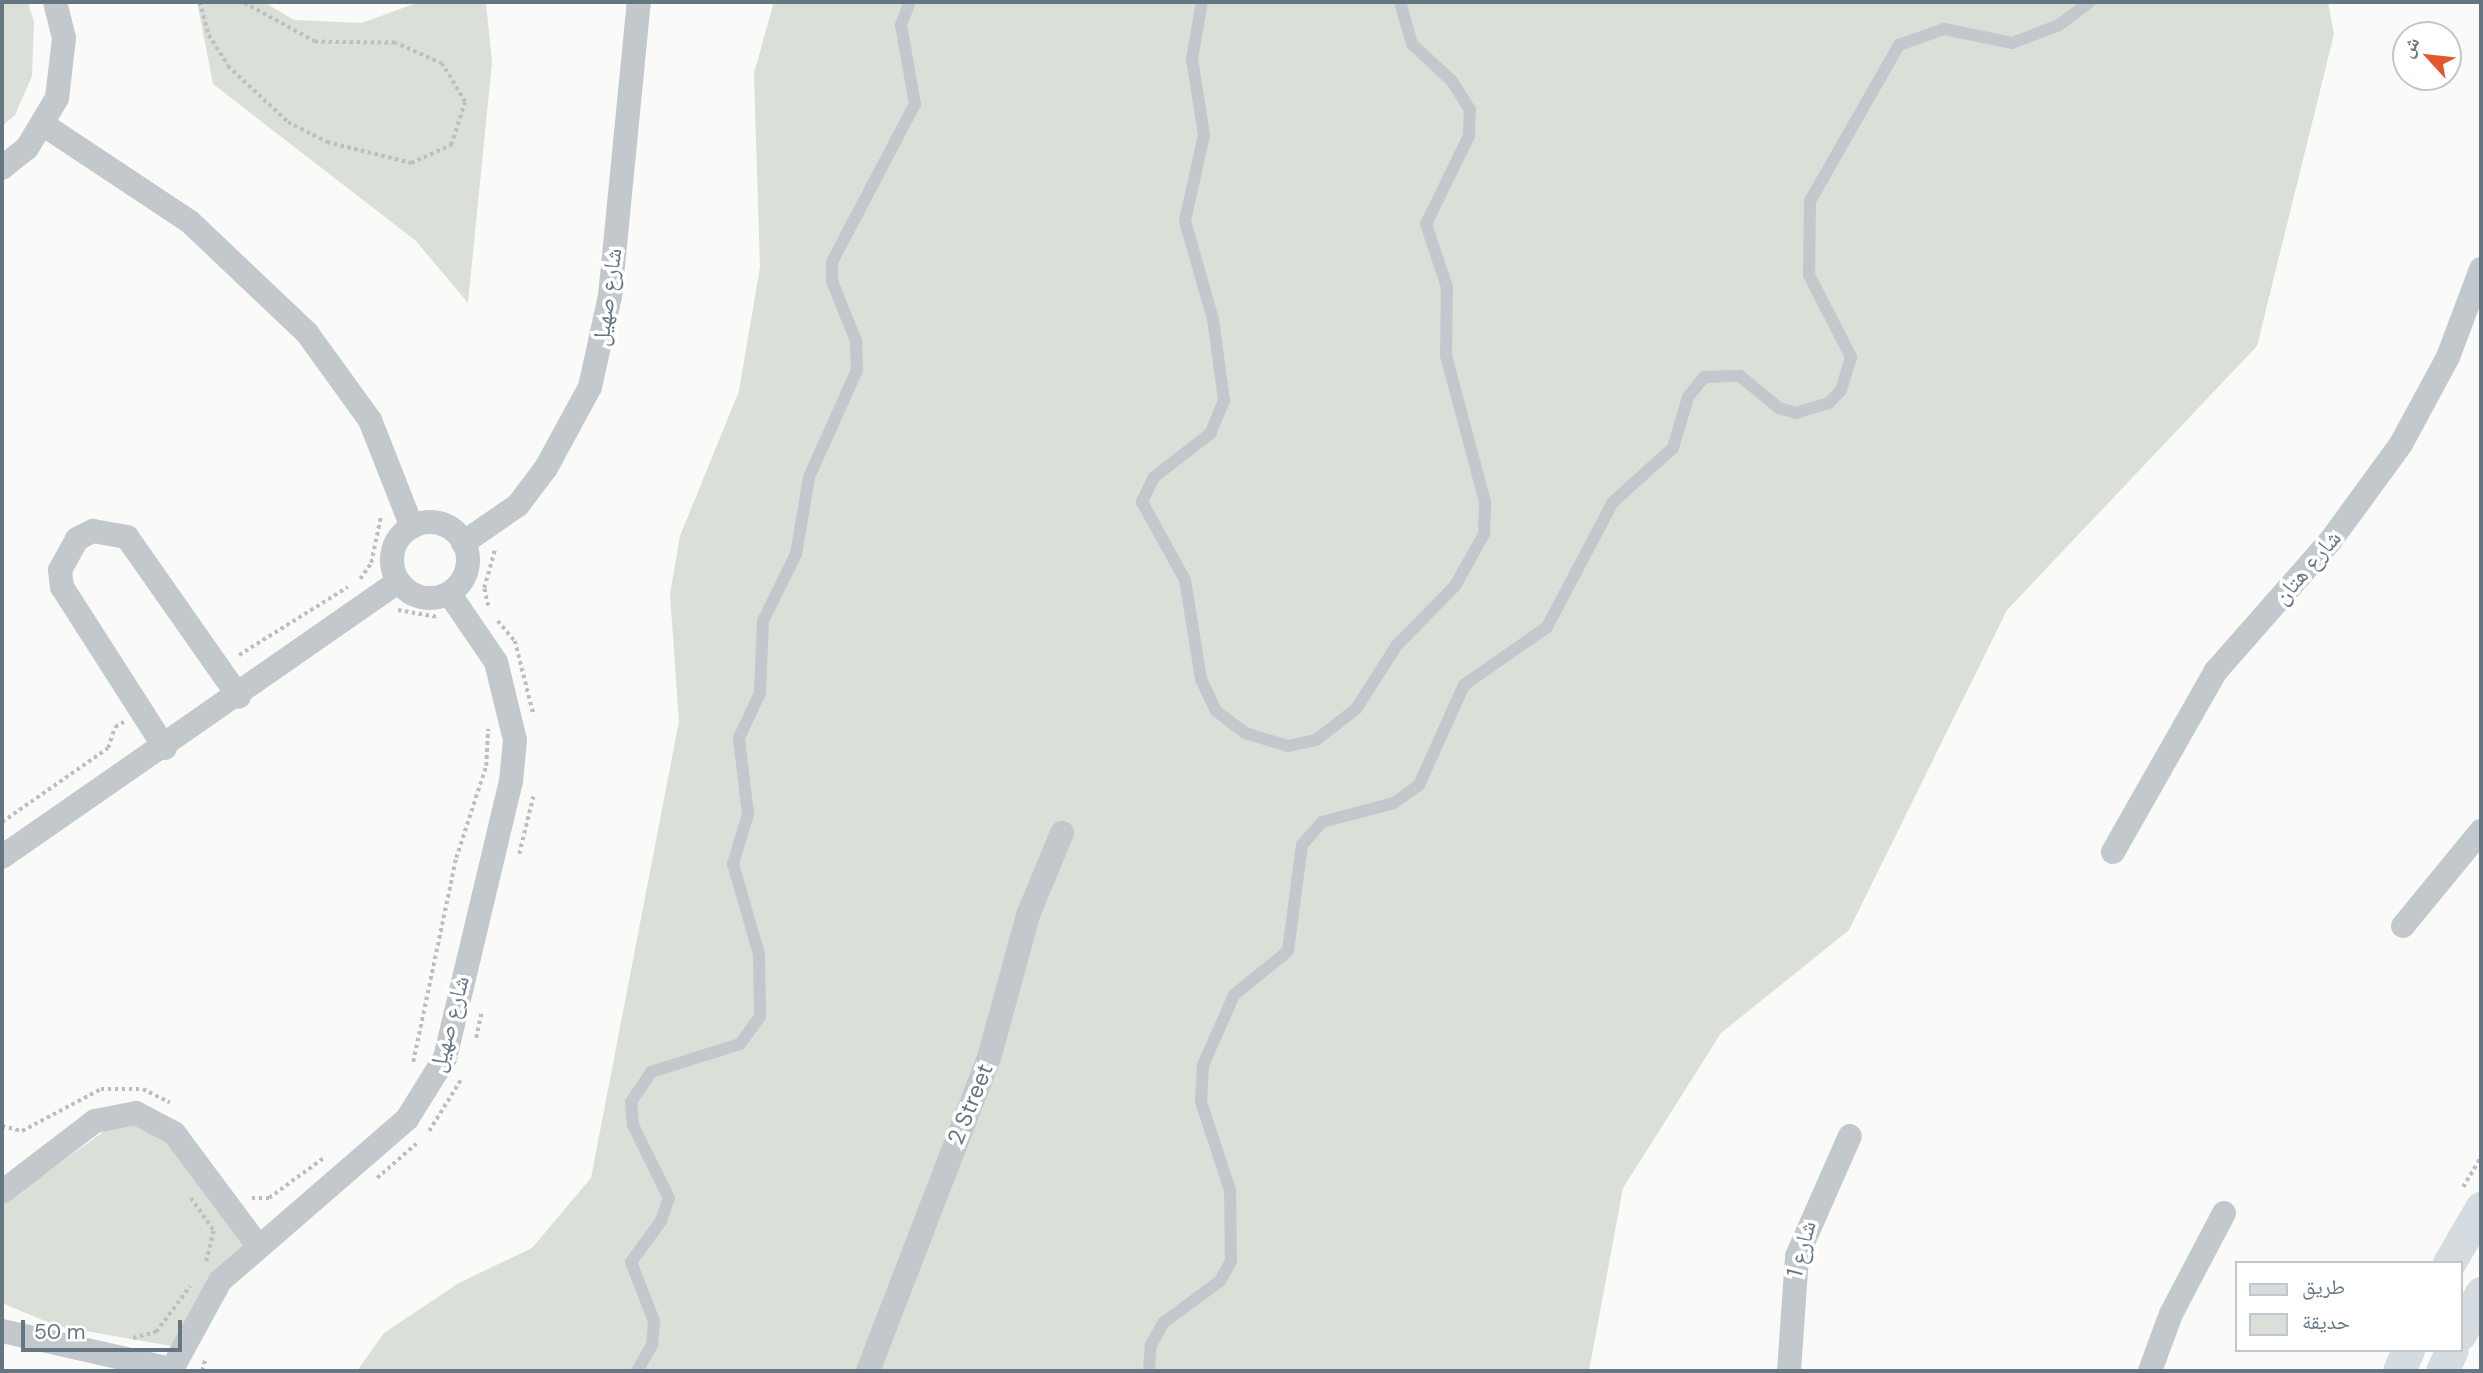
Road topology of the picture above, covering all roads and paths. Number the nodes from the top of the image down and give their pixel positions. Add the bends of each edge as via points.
1 (55, 2) edge
2 (200, 2) edge
3 (242, 2) edge
4 (639, 2) edge
5 (910, 2) edge
6 (1202, 2) edge
7 (1400, 2) edge
8 (2089, 2) edge
9 (44, 125) junction
10 (2, 168) edge
11 (2481, 269) edge
12 (400, 496) junction
13 (412, 527) junction
14 (463, 543) junction
15 (398, 582) junction
16 (449, 593) junction
17 (394, 612) dead end
18 (444, 619) dead end
19 (219, 667) junction
20 (239, 697) junction
21 (142, 713) junction
22 (486, 714) dead end
23 (165, 748) junction
24 (2, 822) edge
25 (2481, 831) edge
26 (1062, 833) dead end
27 (2113, 852) dead end
28 (2, 857) edge
29 (2403, 926) dead end
30 (410, 1075) dead end
31 (40, 1121) dead end
32 (1850, 1136) dead end
33 (58, 1145) junction
34 (336, 1149) dead end
35 (5, 1181) edge
36 (184, 1187) dead end
37 (248, 1197) dead end
38 (2481, 1208) edge
39 (2224, 1213) dead end
40 (256, 1243) junction
41 (2450, 1261) edge
42 (203, 1265) dead end
43 (196, 1276) dead end
44 (2481, 1293) edge
45 (2462, 1330) edge
46 (2, 1331) edge
47 (2407, 1352) edge
48 (2451, 1352) edge
49 (128, 1360) junction
50 (171, 1370) edge
51 (637, 1371) edge
52 (868, 1371) edge
53 (1149, 1371) edge
54 (1789, 1371) edge
55 (2150, 1371) edge
56 (2399, 1371) edge
57 (2442, 1371) edge

1 - 9 street via 63,68
2 - 3 path via 209,35 228,66 288,122 327,142 411,163 451,145 465,102 442,64 395,43 315,42
4 - 14 street, شارع صهيل via 610,296 590,387 546,468 517,505
5 - 51 lane via 901,25 915,104 832,262 856,341 857,370 809,477 796,554 763,621 760,693 739,738 748,814 733,864 759,954 760,1016 740,1044 651,1072 631,1102 633,1125 669,1198 661,1221 631,1262 654,1321 652,1345
6 - 7 lane via 1192,59 1204,135 1185,221 1213,319 1224,400 1211,433 1154,477 1142,502 1185,580 1207,696 1228,724 1288,746 1316,740 1356,709 1397,645 1455,586 1484,534 1485,502 1446,355 1447,286 1426,224 1469,136 1470,110 1452,81 1412,44
8 - 53 lane via 2059,25 2012,43 1944,29 1899,45 1810,201 1809,275 1851,357 1841,390 1829,403 1796,412 1779,408 1740,376 1704,377 1688,397 1672,449 1613,502 1547,627 1524,649 1479,668 1464,685 1419,785 1394,803 1322,822 1301,845 1288,951 1234,995 1203,1065 1205,1121 1230,1190 1231,1261 1220,1281 1163,1322 1151,1345
9 - 10 street
9 - 12 street via 190,222 271,293 370,420
11 - 27 street, شارع هتان via 2448,357 2400,444 2331,540 2216,671
12 - 13 street
12 - 19 path via 379,509 379,532 362,578
13 - 14 street via 435,523
13 - 15 street via 395,545
14 - 16 street via 464,576
15 - 16 street via 416,596
15 - 20 street
16 - 40 street, شارع صهيل via 496,662 515,740 511,781 472,923 445,1058 407,1119
17 - 18 path
19 - 20 street
19 - 21 street via 127,537 93,531 77,539 60,569 62,587
20 - 23 street
21 - 23 street
21 - 24 path via 115,727 108,748
22 - 30 path via 486,766 456,858
23 - 28 street
25 - 29 street
26 - 52 street, 2 Street via 1028,915 989,1058
31 - 33 path
32 - 54 street, شارع 1 via 1797,1256
33 - 35 street
33 - 40 street via 115,1114 156,1120 174,1133
34 - 37 path via 269,1198
36 - 42 path via 214,1231
38 - 41 main road
39 - 55 street via 2171,1314
40 - 50 street, شارع صهيل via 219,1281
43 - 49 path via 156,1332 134,1335
44 - 45 main road
46 - 49 street
47 - 56 main road
48 - 57 main road
49 - 50 street

